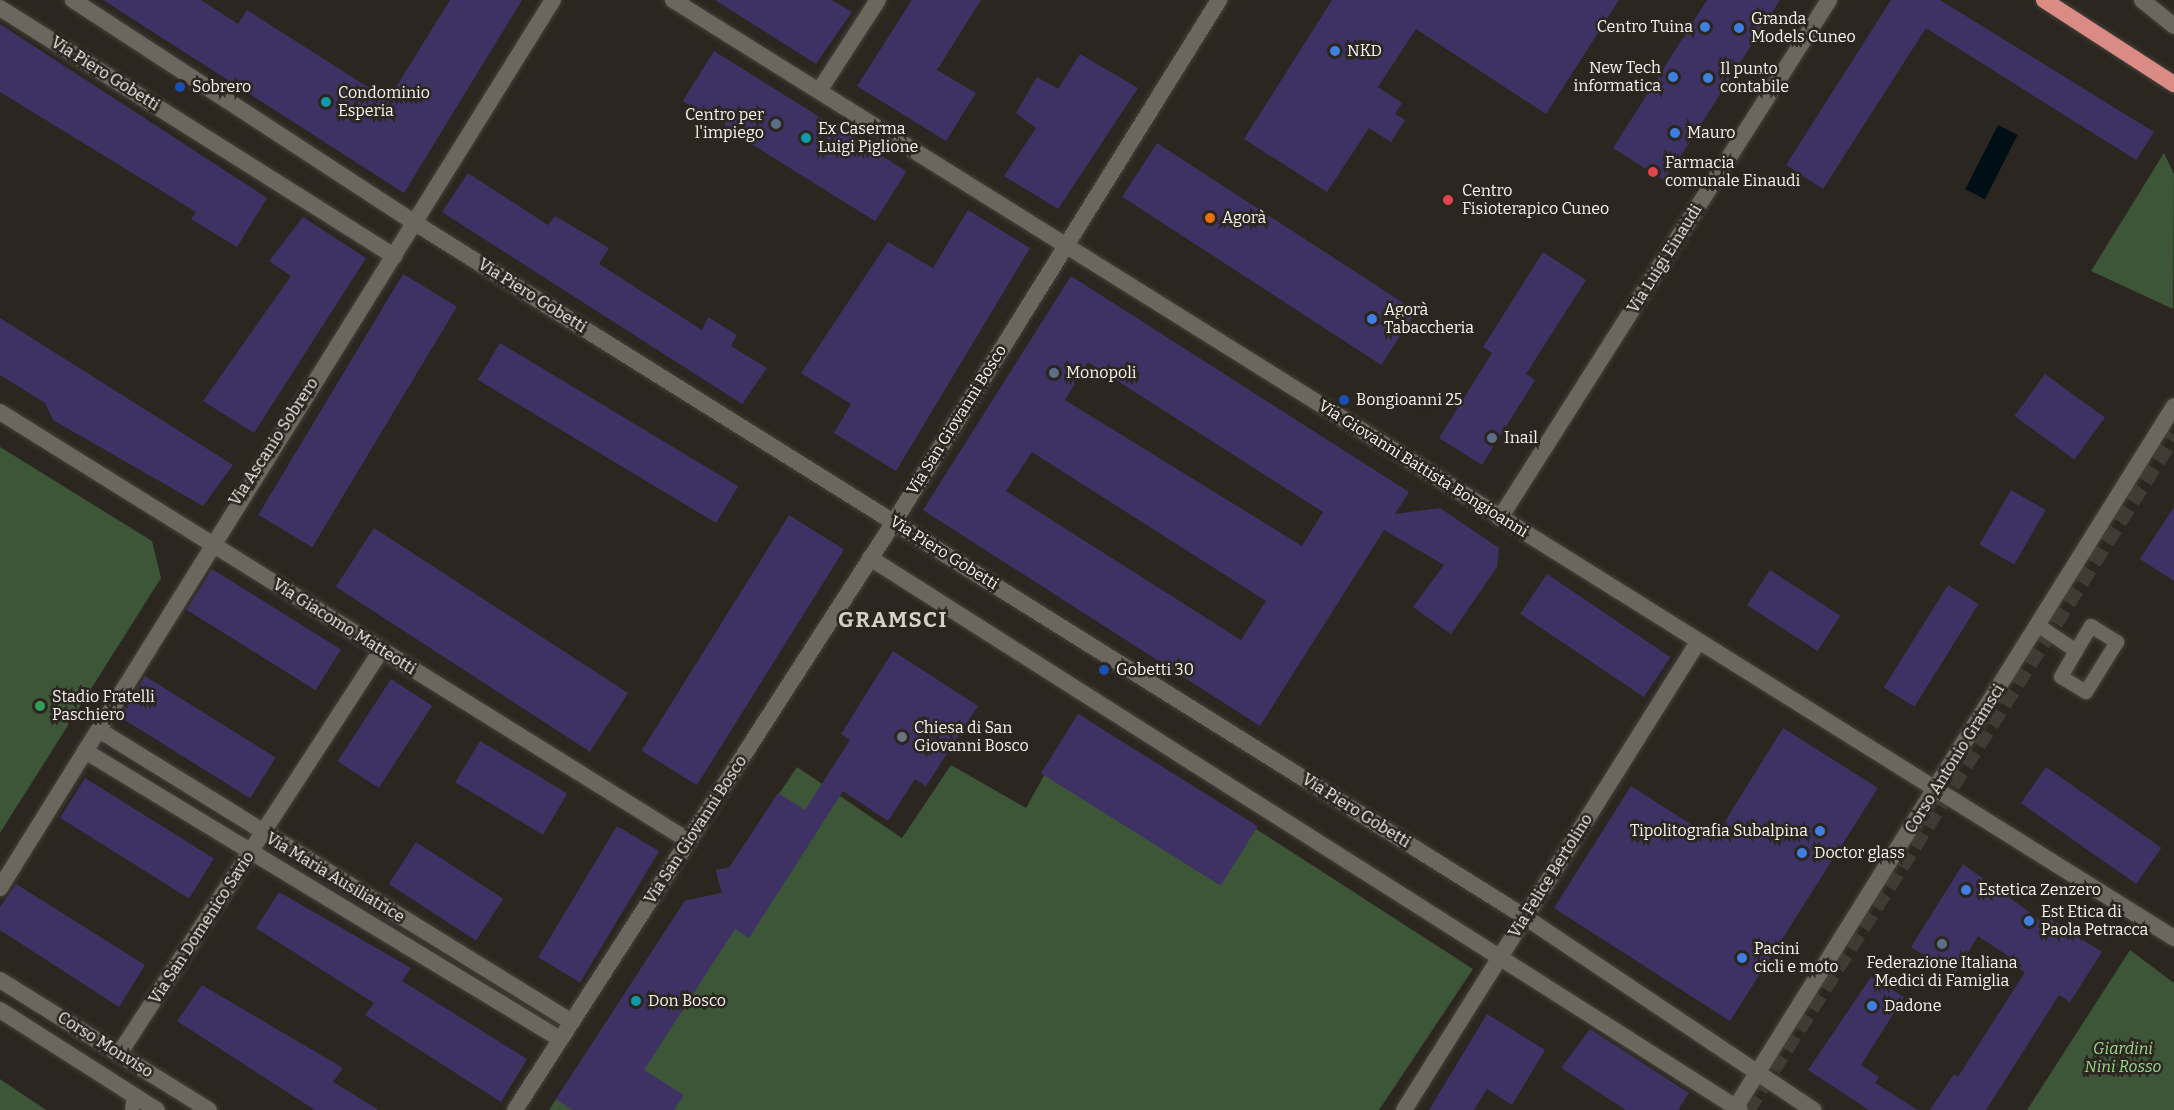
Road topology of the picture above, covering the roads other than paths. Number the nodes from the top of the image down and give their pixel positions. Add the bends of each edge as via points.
1 (73, 0) edge
2 (553, 0) edge
3 (673, 0) edge
4 (878, 0) edge
5 (1219, 0) edge
6 (1829, 0) edge
7 (2044, 0) edge
8 (2145, 2) edge
9 (0, 8) edge
10 (2174, 14) edge
11 (2174, 26) edge
12 (2174, 84) edge
13 (821, 88) junction
14 (415, 223) junction
15 (1064, 247) junction
16 (394, 256) junction
17 (2174, 406) edge
18 (0, 412) edge
19 (1500, 518) junction
20 (894, 522) junction
21 (209, 544) junction
22 (870, 558) junction
23 (2039, 626) junction
24 (1698, 642) junction
25 (381, 650) junction
26 (2076, 651) junction
27 (99, 730) junction
28 (85, 752) junction
29 (1935, 791) junction
30 (264, 835) junction
31 (689, 841) junction
32 (252, 852) junction
33 (0, 888) edge
34 (1525, 917) junction
35 (2174, 938) edge
36 (1498, 960) junction
37 (0, 980) edge
38 (0, 1010) edge
39 (573, 1022) junction
40 (560, 1039) junction
41 (119, 1054) junction
42 (1756, 1075) junction
43 (133, 1103) edge
44 (1736, 1109) edge
45 (157, 1110) edge
46 (209, 1110) edge
47 (515, 1110) edge
48 (1404, 1110) edge
49 (1814, 1110) edge

1 - 14 street, Via Piero Gobetti
2 - 14 street, Via Ascanio Sobrero
3 - 13 street, Via Giovanni Battista Bongioanni
4 - 13 street
5 - 15 street, Via San Giovanni Bosco
6 - 19 street, Via Luigi Einaudi
7 - 12 highway
8 - 10 street
8 - 11 street
9 - 16 street, Via Piero Gobetti
13 - 15 street, Via Giovanni Battista Bongioanni
14 - 16 street, Via Ascanio Sobrero
14 - 20 street, Via Piero Gobetti
15 - 19 street, Via Giovanni Battista Bongioanni
15 - 20 street, Via San Giovanni Bosco
16 - 21 street, Via Ascanio Sobrero
17 - 23 street, Corso Antonio Gramsci
18 - 21 street, Via Giacomo Matteotti
19 - 24 street, Via Giovanni Battista Bongioanni
20 - 22 street, Via San Giovanni Bosco
20 - 34 street, Via Piero Gobetti
21 - 25 street, Via Giacomo Matteotti
21 - 27 street, Via Ascanio Sobrero
22 - 31 street, Via San Giovanni Bosco
22 - 36 street
23 - 26 lane
23 - 29 street, Corso Antonio Gramsci
24 - 29 street, Via Giovanni Battista Bongioanni
24 - 34 street, Via Felice Bertolino
25 - 30 street, Via San Domenico Savio
25 - 31 street, Via Giacomo Matteotti
26 - 26 lane via 2091,626 2117,642 2086,692 2061,677
27 - 28 street, Via Ascanio Sobrero
27 - 30 street, Via Maria Ausiliatrice
28 - 32 street, Via Maria Ausiliatrice
28 - 33 street, Via Ascanio Sobrero
29 - 35 street, Via Giovanni Battista Bongioanni
29 - 42 street, Corso Antonio Gramsci
30 - 32 street, Via San Domenico Savio
30 - 39 street, Via Maria Ausiliatrice
31 - 39 street, Via San Giovanni Bosco
32 - 40 street, Via Maria Ausiliatrice
32 - 41 street, Via San Domenico Savio
34 - 36 street, Via Felice Bertolino
34 - 42 street, Via Piero Gobetti
36 - 44 street
36 - 48 street, Via Felice Bertolino
37 - 41 street, Corso Monviso
38 - 43 street, Corso Monviso
39 - 40 street, Via San Giovanni Bosco
40 - 47 street, Via San Giovanni Bosco
41 - 46 street, Corso Monviso
42 - 44 street, Corso Antonio Gramsci
42 - 49 street, Via Piero Gobetti
43 - 45 street, Corso Monviso

